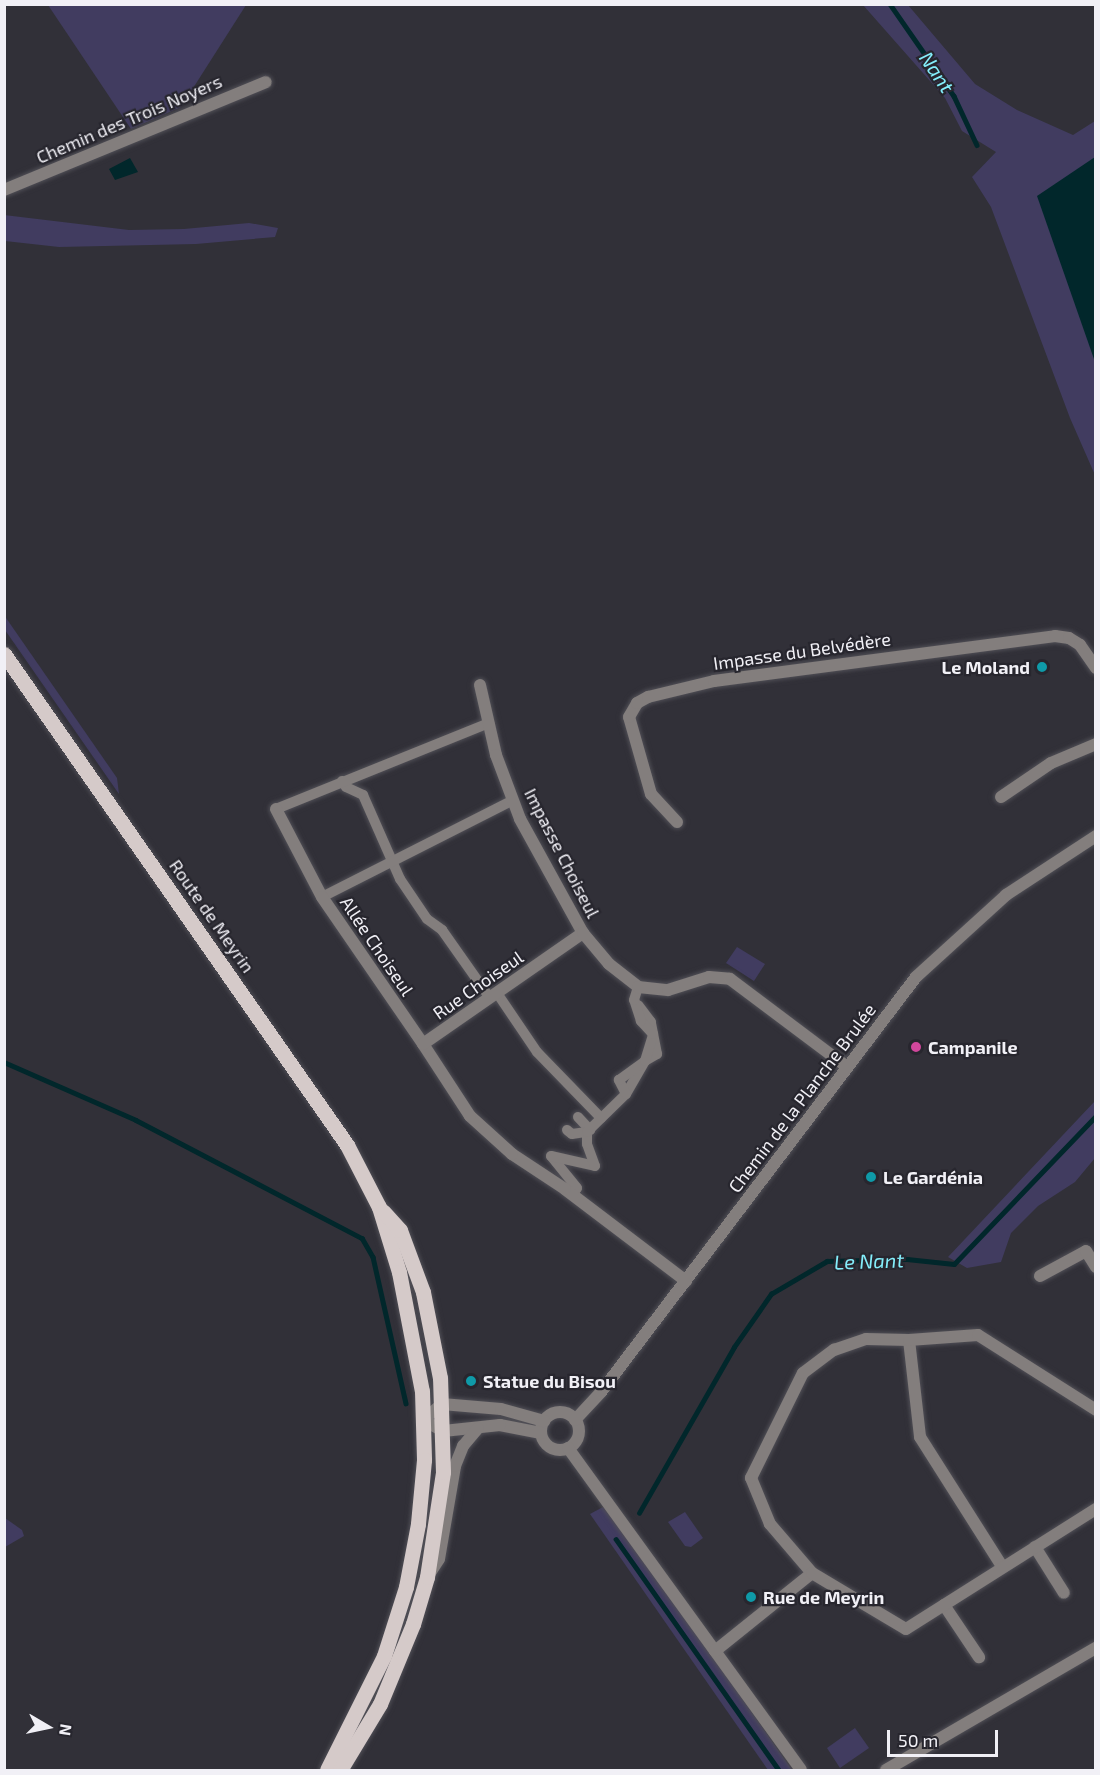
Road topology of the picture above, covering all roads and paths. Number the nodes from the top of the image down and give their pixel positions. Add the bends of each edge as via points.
1 (266, 82) dead end
2 (4, 190) edge
3 (4, 654) edge
4 (1095, 668) edge
5 (480, 685) dead end
6 (489, 723) junction
7 (1095, 744) edge
8 (342, 781) junction
9 (1001, 797) dead end
10 (513, 801) junction
11 (276, 809) joint
12 (677, 822) dead end
13 (1095, 836) edge
14 (395, 860) junction
15 (322, 897) junction
16 (583, 933) junction
17 (638, 987) junction
18 (494, 995) junction
19 (423, 1044) junction
20 (641, 1050) dead end
21 (645, 1061) junction
22 (848, 1067) junction
23 (578, 1117) dead end
24 (601, 1118) junction
25 (589, 1131) junction
26 (587, 1144) junction
27 (573, 1194) junction
28 (379, 1207) junction
29 (1095, 1268) edge
30 (1040, 1276) dead end
31 (686, 1281) junction
32 (909, 1340) junction
33 (442, 1404) junction
34 (1095, 1410) edge
35 (423, 1420) junction
36 (575, 1420) junction
37 (542, 1427) junction
38 (478, 1428) junction
39 (443, 1431) junction
40 (568, 1448) junction
41 (1095, 1509) edge
42 (1035, 1547) junction
43 (1002, 1566) junction
44 (812, 1573) junction
45 (428, 1577) junction
46 (1064, 1593) dead end
47 (944, 1605) junction
48 (1095, 1648) edge
49 (715, 1651) junction
50 (979, 1657) dead end
51 (327, 1770) edge
52 (340, 1770) edge
53 (801, 1770) edge
54 (886, 1770) edge

1 - 2 street, Chemin des Trois Noyers
3 - 28 main road, Route de Meyrin via 312,1091 352,1154
4 - 12 street, Impasse du Belvédère via 1080,645 1055,636 714,681 648,697 637,702 629,717 651,794
5 - 6 street, Impasse Choiseul
6 - 8 street, Allée Choiseul
6 - 10 street, Impasse Choiseul
7 - 9 street via 1051,763
8 - 11 street, Allée Choiseul
8 - 14 street via 363,795
10 - 14 street, Allée Choiseul
10 - 16 street, Impasse Choiseul
11 - 15 street, Allée Choiseul
13 - 22 street, Chemin de la Planche Brulée via 1006,896 941,952 916,977
14 - 15 street, Allée Choiseul
14 - 18 street via 400,879 427,919 442,930
15 - 19 street, Allée Choiseul
16 - 17 street via 609,964
16 - 18 street, Rue Choiseul
17 - 21 street via 634,1000 651,1022 657,1054
17 - 22 street via 668,990 709,977 730,979
18 - 19 street, Rue Choiseul
18 - 24 street via 537,1052
19 - 27 street via 470,1116 512,1154
20 - 21 street
21 - 24 street via 626,1094
22 - 31 street, Chemin de la Planche Brulée
23 - 25 street
24 - 25 street
25 - 26 street
25 - 26 street via 570,1132
26 - 27 street via 595,1166 551,1156 577,1188
27 - 31 street
28 - 33 main road, Route de Meyrin via 400,1230 423,1292
28 - 35 main road, Route de Meyrin via 411,1320
29 - 30 street via 1086,1251
31 - 36 street, Chemin de la Planche Brulée
32 - 34 street via 978,1335
32 - 43 street via 920,1437
32 - 44 street via 888,1337 849,1344 802,1373 751,1478 770,1524
33 - 35 street
33 - 37 street via 501,1409
33 - 39 main road, Route de Meyrin
35 - 39 street
35 - 51 main road, Route de Meyrin via 422,1496 406,1587 370,1689
36 - 37 street via 558,1412
36 - 40 street via 577,1439
37 - 38 street
37 - 40 street via 551,1448
38 - 39 street
38 - 45 street via 455,1466 439,1559
39 - 45 main road, Route de Meyrin via 439,1516
40 - 49 street
41 - 42 street
42 - 43 street
42 - 46 street
43 - 47 street
44 - 47 street via 906,1629
44 - 49 street
45 - 52 main road, Route de Meyrin via 380,1704
47 - 50 street
48 - 54 street
49 - 53 street

